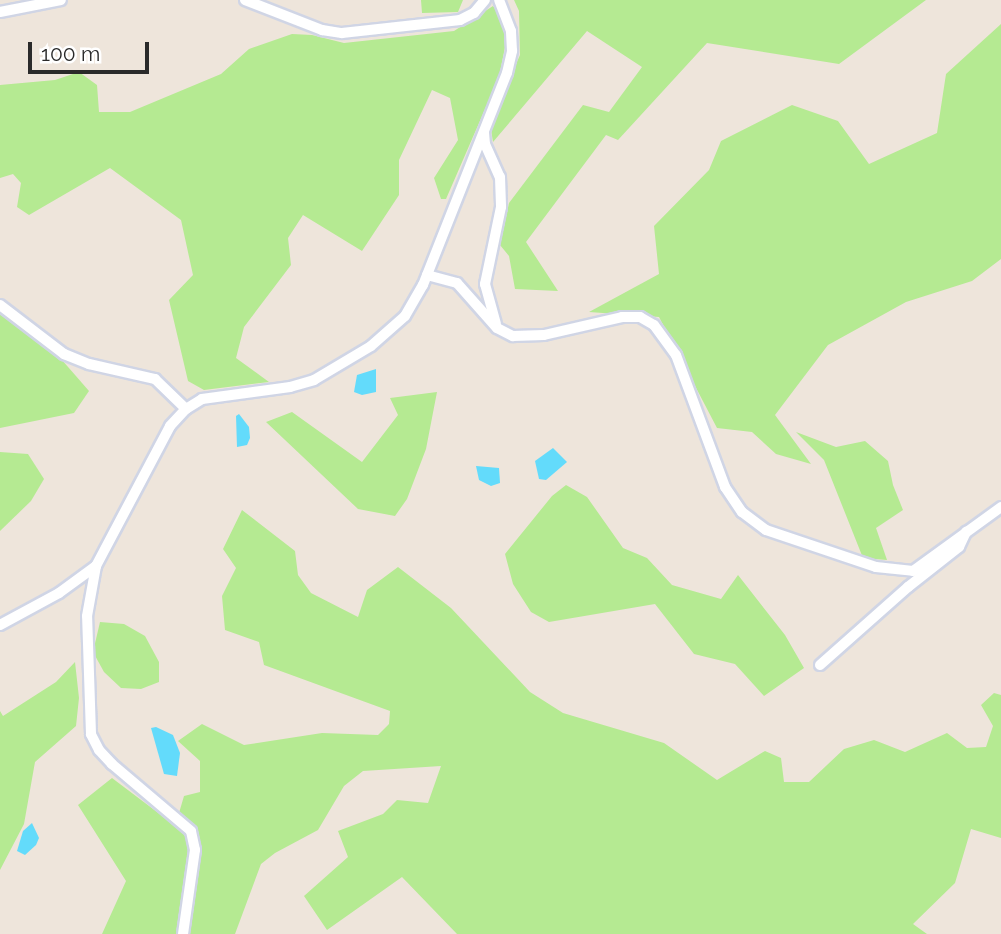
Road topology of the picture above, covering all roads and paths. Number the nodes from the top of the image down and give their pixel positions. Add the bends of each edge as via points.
1 (61, 0) edge
2 (245, 0) edge
3 (485, 0) edge
4 (499, 0) edge
5 (0, 12) edge
6 (483, 130) junction
7 (427, 275) junction
8 (0, 305) edge
9 (497, 328) junction
10 (186, 409) junction
11 (1001, 508) edge
12 (968, 529) junction
13 (96, 566) junction
14 (0, 625) edge
15 (820, 665) dead end
16 (184, 934) edge

1 - 5 street
2 - 3 street via 322,30 342,33 460,20
4 - 6 street via 512,30 512,51
6 - 7 street
6 - 9 street via 500,177 501,207 485,284
7 - 9 street via 457,283
7 - 10 street via 405,316 339,368 290,387 202,399
8 - 10 street via 64,354 155,379
9 - 12 street via 529,337 622,317 640,317 654,325 676,355 725,487 743,512 766,530 898,572 913,571
10 - 13 street via 170,426
11 - 12 street
12 - 15 street via 959,547
13 - 14 street via 60,593
13 - 16 street via 87,616 91,734 112,764 191,831 195,850

